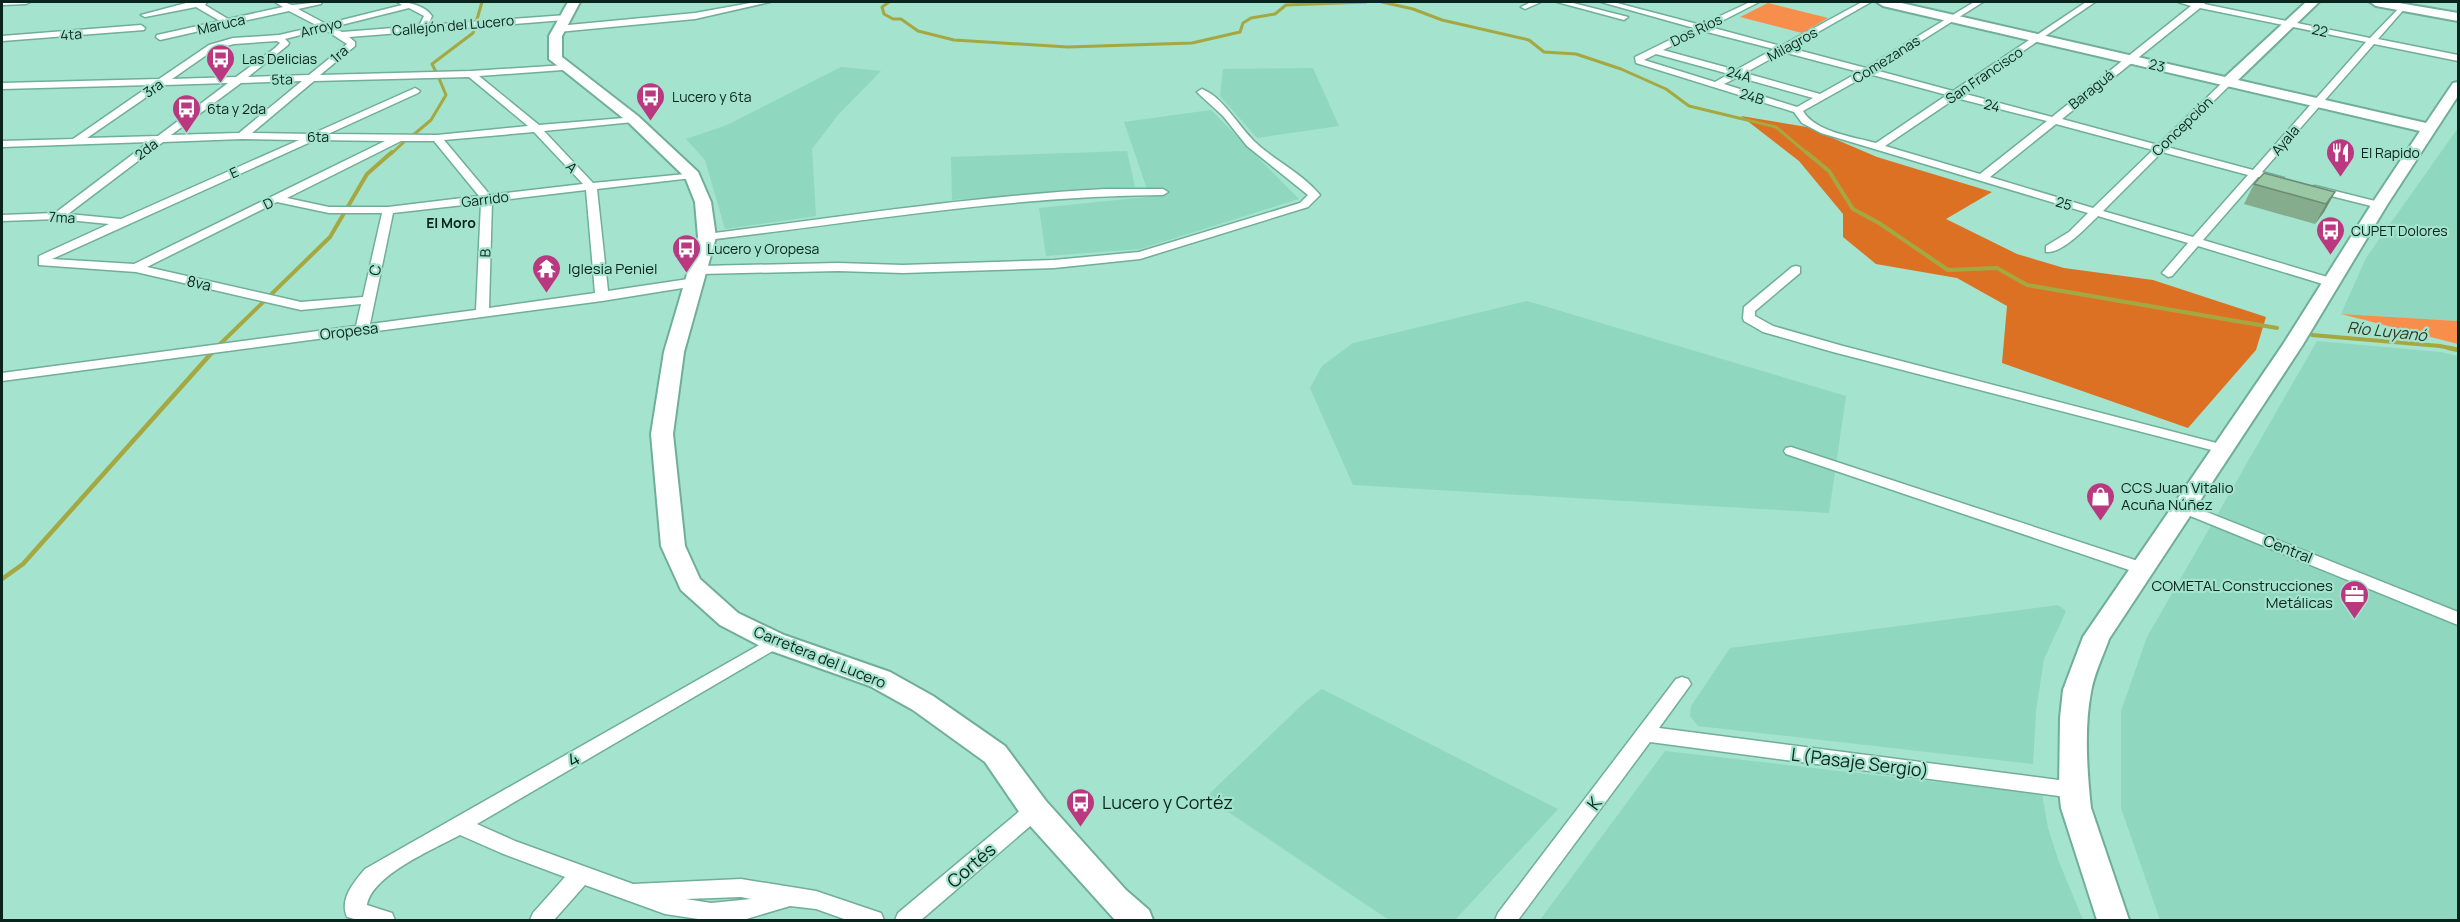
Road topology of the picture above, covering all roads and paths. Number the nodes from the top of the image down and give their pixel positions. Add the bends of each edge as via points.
1 (26, 2) edge
2 (210, 2) edge
3 (279, 2) edge
4 (318, 2) edge
5 (574, 2) edge
6 (766, 2) edge
7 (1537, 2) edge
8 (1561, 2) edge
9 (1605, 2) edge
10 (1650, 2) edge
11 (1755, 2) edge
12 (1868, 2) edge
13 (1883, 2) edge
14 (1979, 2) edge
15 (2091, 2) edge
16 (2182, 2) edge
17 (2313, 2) edge
18 (2376, 2) edge
19 (2, 3) edge
20 (196, 3) edge
21 (2201, 3) edge
22 (405, 4) edge
23 (1525, 7) dead end
24 (2402, 7) junction
25 (290, 8) junction
26 (1635, 9) junction
27 (146, 15) dead end
28 (564, 17) junction
29 (1624, 17) dead end
30 (1952, 17) junction
31 (2458, 18) edge
32 (227, 23) junction
33 (2291, 24) junction
34 (323, 26) junction
35 (423, 27) junction
36 (1701, 27) junction
37 (141, 28) dead end
38 (558, 29) junction
39 (160, 37) dead end
40 (279, 38) junction
41 (345, 38) junction
42 (2038, 38) junction
43 (2, 39) edge
44 (255, 40) junction
45 (233, 41) joint
46 (2372, 41) junction
47 (1782, 49) junction
48 (1655, 51) junction
49 (2458, 58) edge
50 (1638, 59) joint
51 (2129, 59) junction
52 (563, 67) junction
53 (1866, 72) junction
54 (1736, 73) junction
55 (471, 74) junction
56 (311, 78) junction
57 (237, 80) junction
58 (160, 82) junction
59 (2228, 82) junction
60 (1716, 85) junction
61 (2, 86) edge
62 (2458, 86) edge
63 (415, 91) dead end
64 (1202, 92) dead end
65 (1954, 95) junction
66 (1822, 97) junction
67 (2317, 103) junction
68 (1799, 113) junction
69 (633, 119) junction
70 (2053, 120) junction
71 (536, 128) junction
72 (2430, 129) junction
73 (242, 136) junction
74 (316, 136) junction
75 (400, 137) junction
76 (437, 138) junction
77 (158, 139) junction
78 (76, 141) junction
79 (2, 144) edge
80 (1877, 147) junction
81 (2159, 148) junction
82 (2256, 174) junction
83 (692, 175) junction
84 (1981, 179) junction
85 (2289, 182) edge
86 (2300, 185) edge
87 (591, 187) junction
88 (1163, 192) dead end
89 (278, 199) junction
90 (487, 199) junction
91 (2379, 205) junction
92 (388, 210) junction
93 (2093, 212) junction
94 (58, 216) junction
95 (2, 218) edge
96 (122, 222) junction
97 (707, 237) junction
98 (2194, 241) junction
99 (2050, 249) dead end
100 (53, 254) joint
101 (136, 268) junction
102 (1796, 270) dead end
103 (2168, 273) dead end
104 (697, 276) junction
105 (2330, 282) junction
106 (602, 297) junction
107 (369, 300) junction
108 (483, 313) junction
109 (362, 329) junction
110 (2, 377) edge
111 (2223, 449) junction
112 (1791, 451) dead end
113 (2184, 508) junction
114 (2141, 568) junction
115 (2458, 619) edge
116 (775, 642) junction
117 (1682, 684) dead end
118 (1646, 734) junction
119 (2074, 790) junction
120 (1035, 810) junction
121 (459, 825) junction
122 (581, 874) junction
123 (376, 919) edge
124 (541, 921) edge
125 (873, 921) edge
126 (906, 921) edge
127 (1137, 921) edge
128 (1506, 921) edge
129 (2113, 921) edge

1 - 19 street
2 - 20 street
3 - 25 street
4 - 25 street, Maruca
5 - 28 main road
6 - 38 street via 695,16
7 - 23 street
8 - 29 street
9 - 26 street, 24
10 - 26 street
11 - 36 street, Dos Ríos
12 - 47 street, Milagros
13 - 30 main road, 23
14 - 30 street, Comezanas
15 - 42 street, San Francisco
16 - 21 street, 22
17 - 33 main road, Concepción
18 - 24 main road
20 - 27 street
20 - 32 street
21 - 33 street, 22
21 - 51 street, Baraguá
22 - 34 street, Arroyo
22 - 35 street via 425,12 428,16
24 - 31 main road
24 - 46 street, Ayala
25 - 32 street, Maruca
25 - 34 street
26 - 36 street, 24
28 - 35 street, Callejón del Lucero
28 - 38 main road
30 - 42 main road, 23
30 - 53 street, Comezanas
32 - 39 street, Maruca
32 - 44 street
33 - 46 street, 22
33 - 59 main road, Concepción
34 - 40 street, Arroyo
34 - 41 street
35 - 41 street, Callejón del Lucero
36 - 47 street, 24
36 - 48 street, Dos Ríos
37 - 43 street, 4ta
38 - 52 main road via 552,47
40 - 44 street, Arroyo
40 - 57 street, 2da via 285,43
41 - 56 street, 1ra via 352,44
42 - 51 main road, 23
42 - 65 street, San Francisco
44 - 45 street, Arroyo
45 - 58 street, 3ra via 212,47
46 - 49 street, 22
46 - 67 street, Ayala
47 - 53 street, 24
47 - 54 street, Milagros
48 - 50 street, Dos Ríos
48 - 54 street, 24A
50 - 60 street, 24B via 1640,63
51 - 59 main road, 23
51 - 70 street, Baraguá
52 - 55 street, 5ta
52 - 69 main road, Carretera del Lucero
53 - 65 street, 24
53 - 66 street, Comezanas
54 - 60 street, Milagros
54 - 66 street, 24A
55 - 56 street, 5ta
55 - 71 street, A
56 - 57 street, 5ta
56 - 73 street, 1ra
57 - 58 street, 5ta
57 - 77 street, 2da
58 - 61 street, 5ta
58 - 78 street, 3ra
59 - 67 main road, 23
59 - 81 street, Concepción
60 - 68 street, 24B
62 - 72 main road
63 - 74 street, E
64 - 104 street, Oropesa via 1251,144 1306,186 1314,195 1304,205 1140,255 1054,264 838,267
65 - 70 street, 24
65 - 80 street, San Francisco
66 - 68 street, Comezanas
67 - 72 main road, 23
67 - 82 street, Ayala
68 - 80 street, 25 via 1810,124
69 - 71 street, 6ta
69 - 83 main road, Carretera del Lucero
70 - 81 street, 24
70 - 84 street, Baraguá
71 - 76 street, 6ta
71 - 87 street, A
72 - 91 main road
73 - 74 street, 6ta
73 - 77 street, 6ta
74 - 75 street, 6ta
74 - 96 street, E
75 - 76 street, 6ta
75 - 89 street, D
76 - 90 street
77 - 78 street, 6ta
77 - 94 street, 2da
78 - 79 street, 6ta
80 - 84 street, 25
81 - 82 street, 24
81 - 93 street, Concepción
82 - 85 street, 24
82 - 98 street, Ayala
83 - 87 street, Garrido
83 - 97 main road, Carretera del Lucero via 703,202
84 - 93 street, 25
86 - 91 street
87 - 90 street, Garrido
87 - 106 street
88 - 97 street via 1108,191 979,202
89 - 92 street, Garrido via 329,210
89 - 101 street, D
90 - 92 street, Garrido
90 - 108 street, B
91 - 105 main road
92 - 107 street, C
93 - 98 street, 25
93 - 99 street, Concepción via 2073,234
94 - 95 street, 7ma
94 - 96 street, 7ma
96 - 100 street, E
97 - 104 main road, Carretera del Lucero
98 - 103 street, Ayala
98 - 105 street, 25
100 - 101 street, 8va via 43,262
101 - 107 street, 8va via 301,306
102 - 111 street via 1756,302 1749,310 1749,318 1768,329 1839,349
104 - 106 street, Oropesa
104 - 116 main road, Carretera del Lucero via 674,352 662,434 673,546 690,584 729,619
105 - 111 main road
106 - 108 street, Oropesa
107 - 109 street, C
108 - 109 street, Oropesa
109 - 110 street, Oropesa
111 - 113 main road
112 - 114 street
113 - 114 main road
113 - 115 street, Central
114 - 119 main road via 2096,637 2077,690
116 - 120 main road, Carretera del Lucero via 880,679 923,703 994,754
116 - 121 street, 4
117 - 118 street, K
118 - 119 street, L (Pasaje Sergio)
118 - 128 street, K
119 - 129 main road via 2076,808
120 - 126 street, Cortés
120 - 127 main road, Carretera del Lucero
121 - 122 street
121 - 123 street, 4 via 372,875 358,894 355,910
122 - 124 street
122 - 125 street via 626,890 741,888 816,900

